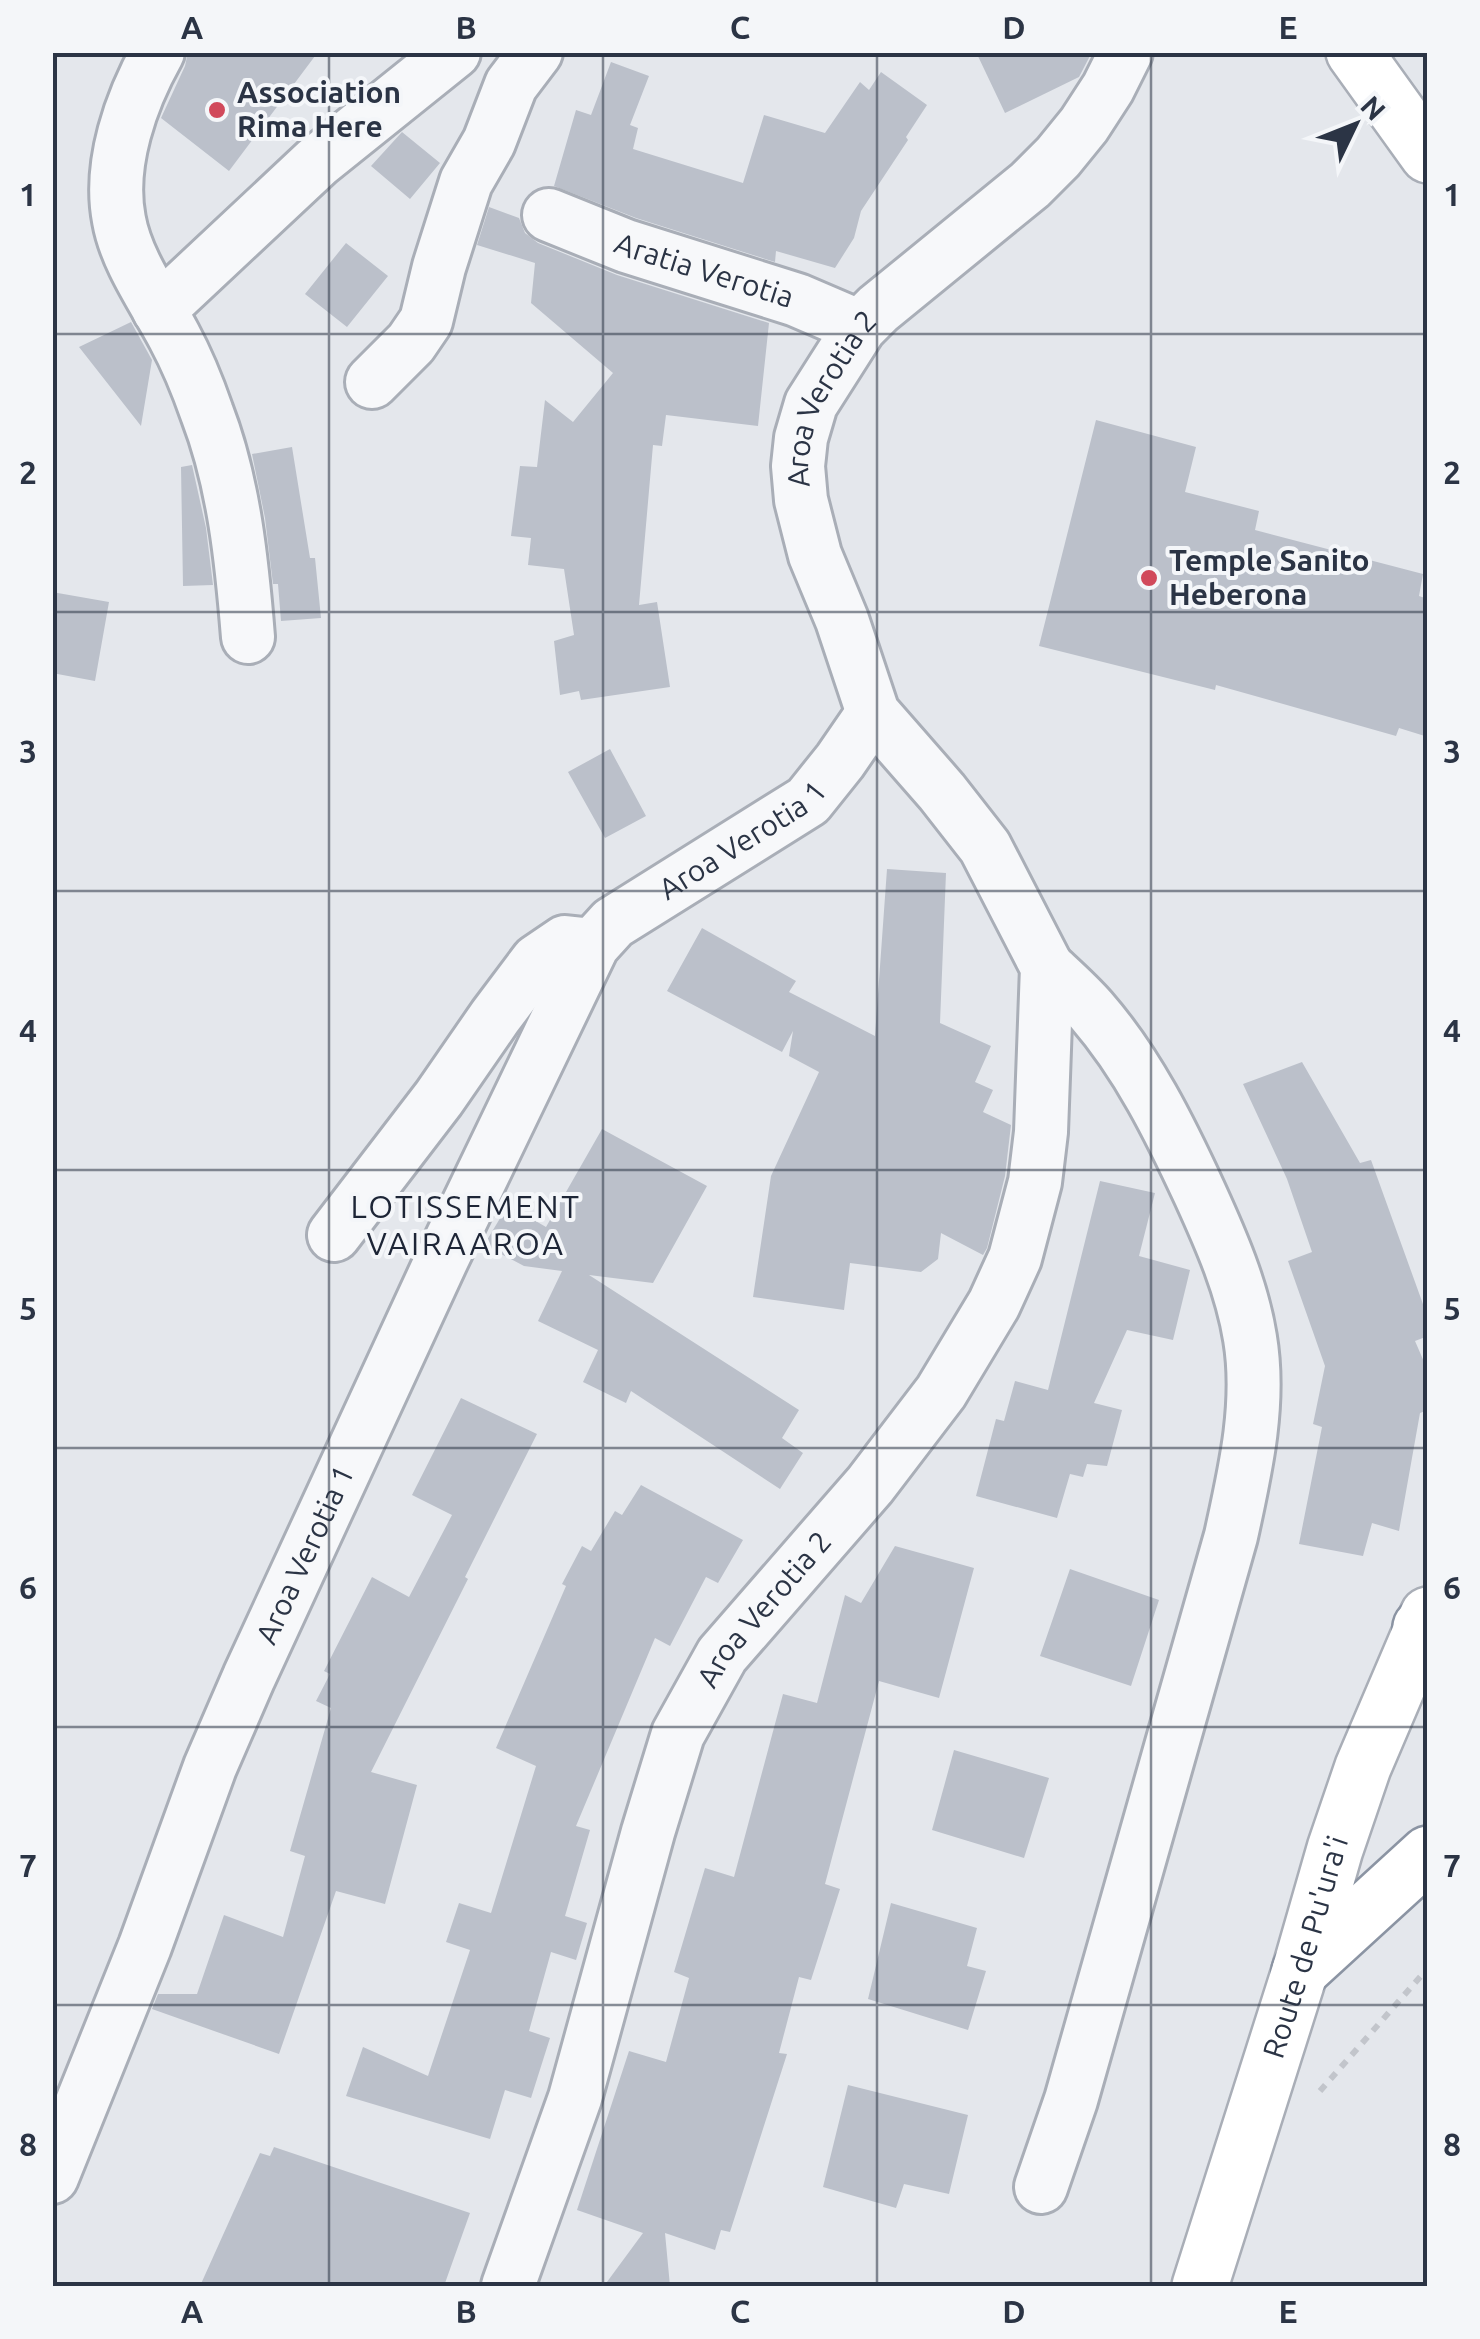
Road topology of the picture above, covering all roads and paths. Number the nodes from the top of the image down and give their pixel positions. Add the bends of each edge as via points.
1 (158, 52) edge
2 (454, 52) edge
3 (536, 52) edge
4 (1126, 52) edge
5 (1354, 52) edge
6 (1428, 155) edge
7 (548, 215) dead end
8 (159, 310) junction
9 (860, 327) junction
10 (372, 382) dead end
11 (248, 636) dead end
12 (873, 713) junction
13 (593, 945) junction
14 (1047, 967) junction
15 (334, 1235) dead end
16 (1425, 1635) edge
17 (1428, 1854) edge
18 (1428, 1968) edge
19 (1300, 1971) junction
20 (1318, 2093) dead end
21 (52, 2177) edge
22 (1041, 2187) dead end
23 (508, 2286) edge
24 (1200, 2286) edge

1 - 8 street via 126,128 117,169 118,220
2 - 8 street via 316,162
3 - 10 street via 511,85 466,182 426,321
4 - 9 street, Aroa Verotia 2 via 1058,158
5 - 6 main road
7 - 9 street, Aratia Verotia
8 - 11 street via 208,416 230,494
9 - 12 street, Aroa Verotia 2 via 811,404 798,466 815,555
12 - 13 street, Aroa Verotia 1 via 808,801 613,923
12 - 14 street, Aroa Verotia 2 via 986,846
13 - 15 street, Aroa Verotia 1 via 565,942 538,961
13 - 21 street, Aroa Verotia 1 via 249,1677
14 - 22 street, Aroa Verotia 2 via 1091,1010 1166,1122 1231,1270 1253,1378 1245,1471 1230,1536
14 - 23 street, Aroa Verotia 2 via 1042,1132 1014,1258 942,1392 722,1654 678,1734 575,2098
16 - 19 main road, Route de Pu'ura'i via 1362,1767
17 - 19 main road
18 - 20 path
19 - 24 main road, Route de Pu'ura'i

